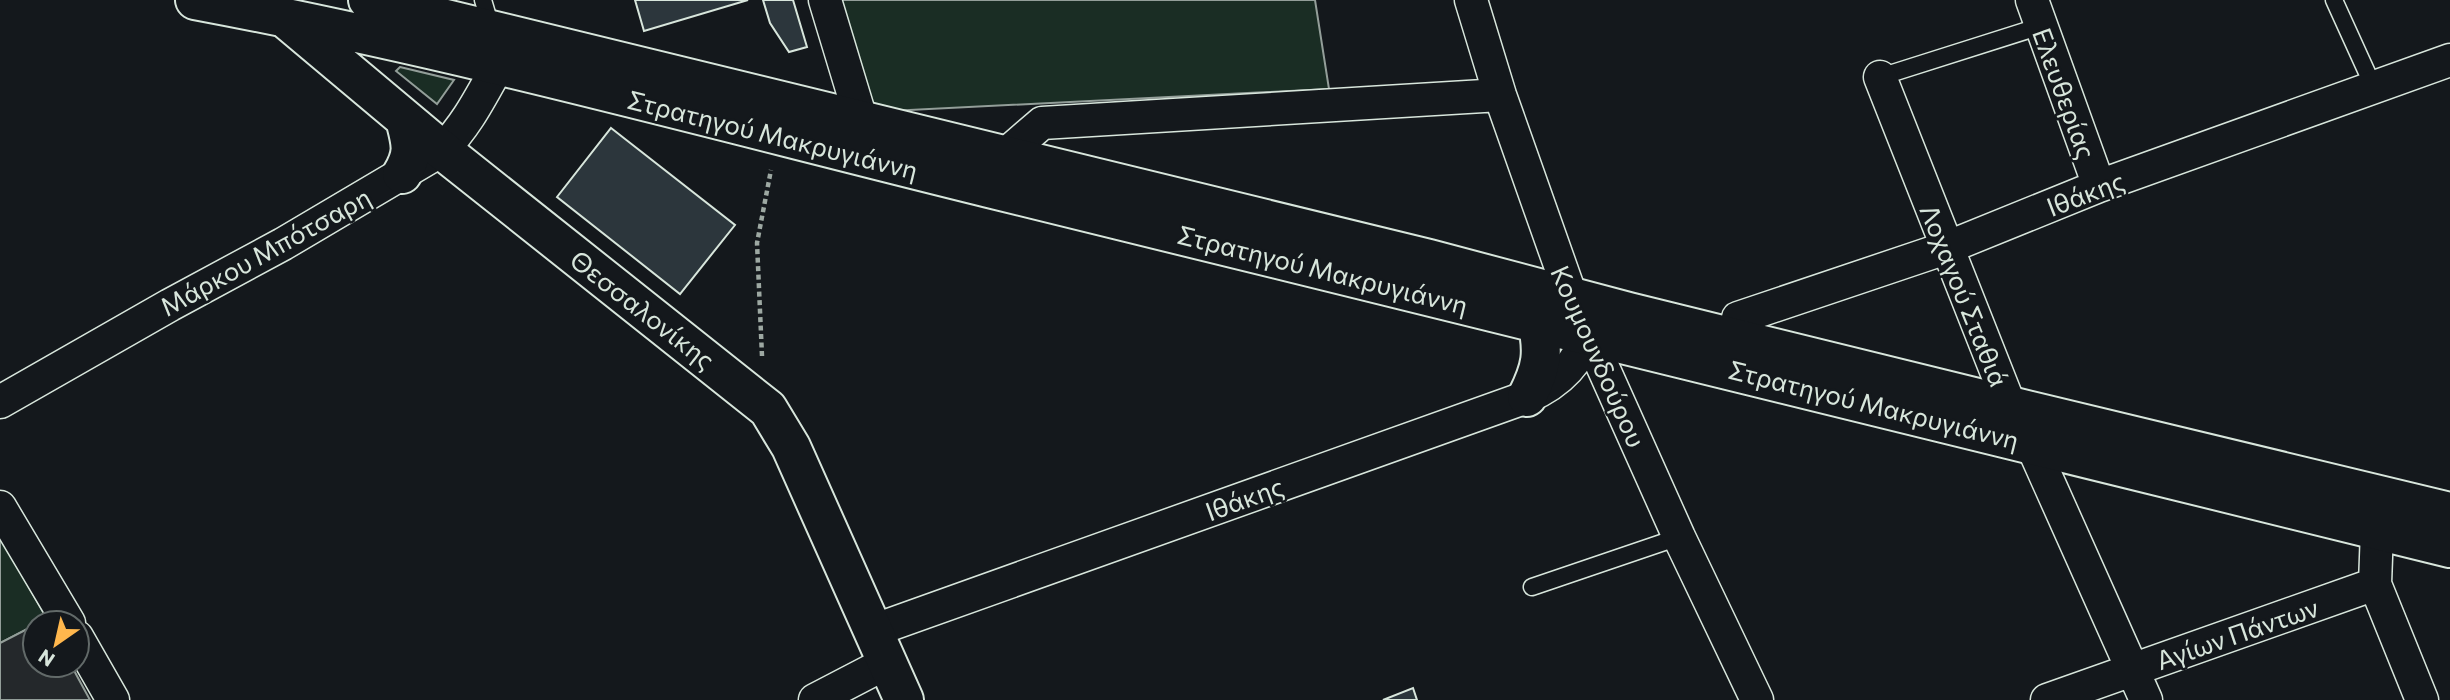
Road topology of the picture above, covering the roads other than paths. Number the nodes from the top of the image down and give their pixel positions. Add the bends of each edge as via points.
1 (195, 0) edge
2 (368, 0) edge
3 (825, 0) edge
4 (1471, 0) edge
5 (2334, 0) edge
6 (282, 8) edge
7 (2036, 13) edge
8 (491, 32) edge
9 (2450, 60) edge
10 (1880, 77) joint
11 (2374, 88) junction
12 (1500, 95) junction
13 (405, 119) junction
14 (860, 138) junction
15 (442, 150) junction
16 (1005, 155) junction
17 (402, 174) junction
18 (2099, 186) junction
19 (1946, 248) junction
20 (1571, 296) junction
21 (1537, 321) junction
22 (1587, 333) junction
23 (1734, 337) junction
24 (1527, 397) junction
25 (0, 402) edge
26 (2010, 406) junction
27 (2031, 443) junction
28 (0, 507) edge
29 (2450, 512) edge
30 (2377, 530) junction
31 (1679, 537) junction
32 (2450, 548) edge
33 (2375, 584) junction
34 (1532, 587) dead end
35 (61, 609) edge
36 (881, 646) junction
37 (91, 662) edge
38 (2134, 669) junction
39 (113, 700) edge
40 (815, 700) edge
41 (904, 700) edge
42 (1757, 700) edge
43 (2047, 700) edge
44 (2146, 700) edge
45 (2422, 700) edge

1 - 6 street, Στρατηγού Μακρυγιάννη
2 - 8 street, Στρατηγού Μακρυγιάννη
3 - 14 street
4 - 12 street, Κουμουνδούρου
5 - 11 lane
6 - 8 street, Στρατηγού Μακρυγιάννη
6 - 13 street, Θεσσαλονίκης
7 - 10 lane
7 - 18 street, Ελευθερίας
8 - 14 street, Στρατηγού Μακρυγιάννη
8 - 14 street, Στρατηγού Μακρυγιάννη via 778,136
8 - 15 street, Μάρκου Μπότσαρη via 471,114
9 - 11 street, Ιθάκης
10 - 19 street, Λοχαγού Σταθιά
11 - 18 street, Ιθάκης
12 - 16 street via 1042,123
12 - 20 street, Κουμουνδούρου
13 - 15 street, Θεσσαλονίκης
13 - 17 street via 412,145
14 - 16 street, Στρατηγού Μακρυγιάννη
14 - 21 street, Στρατηγού Μακρυγιάννη
15 - 17 street, Μάρκου Μπότσαρη
15 - 36 street, Θεσσαλονίκης via 768,409 791,447
16 - 20 street, Στρατηγού Μακρυγιάννη
17 - 25 street, Μάρκου Μπότσαρη
18 - 19 street, Ιθάκης
19 - 23 street, Ιθάκης via 1738,318
19 - 26 street, Λοχαγού Σταθιά
20 - 22 street, Κουμουνδούρου
20 - 23 street, Στρατηγού Μακρυγιάννη
21 - 22 street, Στρατηγού Μακρυγιάννη
21 - 24 street via 1542,352
22 - 24 street, Ιθάκης via 1579,355 1560,377
22 - 27 street, Στρατηγού Μακρυγιάννη
22 - 31 street, Κουμουνδούρου
23 - 26 street, Στρατηγού Μακρυγιάννη
24 - 36 street, Ιθάκης
26 - 27 street, Λοχαγού Σταθιά
26 - 29 street, Στρατηγού Μακρυγιάννη
27 - 30 street, Στρατηγού Μακρυγιάννη
27 - 38 street, Λοχαγού Σταθιά
28 - 35 street
30 - 32 street, Στρατηγού Μακρυγιάννη
30 - 33 street
31 - 34 lane
31 - 42 street, Κουμουνδούρου
33 - 38 street, Αγίων Πάντων
33 - 45 street
36 - 40 street, Ιθάκης
36 - 41 street, Θεσσαλονίκης
37 - 39 street
38 - 43 street, Αγίων Πάντων
38 - 44 street, Λοχαγού Σταθιά

